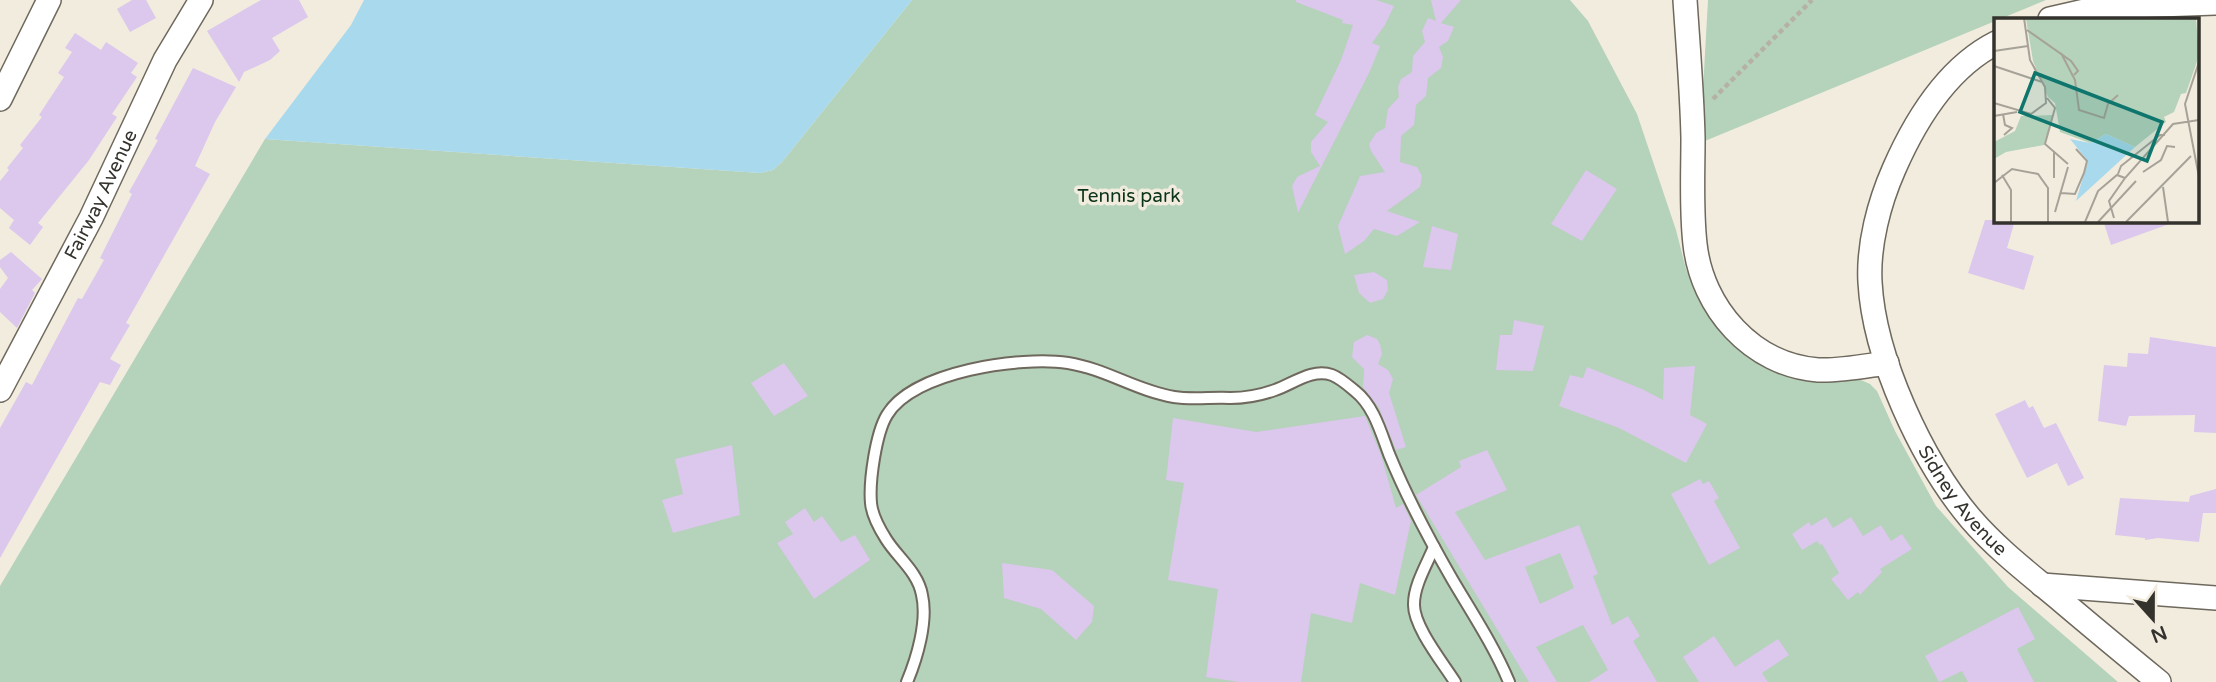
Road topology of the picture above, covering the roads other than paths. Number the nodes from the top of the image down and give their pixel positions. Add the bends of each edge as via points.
1 (49, 0) edge
2 (201, 0) edge
3 (1685, 0) edge
4 (2216, 3) edge
5 (2054, 18) edge
6 (1994, 44) edge
7 (0, 99) edge
8 (1887, 363) junction
9 (0, 390) edge
10 (1434, 547) junction
11 (2042, 586) junction
12 (2216, 598) edge
13 (907, 682) edge
14 (1455, 682) edge
15 (1509, 682) edge
16 (2160, 682) edge

1 - 7 street
2 - 9 street, Fairway Avenue via 165,60 91,218
3 - 8 street via 1695,246 1707,289 1745,342 1780,360 1815,369
4 - 5 street via 2102,7
6 - 8 street, Sidney Avenue via 1970,59 1935,97 1913,128 1888,183 1871,255 1872,299
8 - 11 street, Sidney Avenue via 1919,438 1948,488 1970,518
10 - 13 lane via 1404,491 1373,412 1361,396 1334,376 1316,373 1248,396 1176,398 1067,363 1028,363 948,375 898,400 886,417 873,475 874,516 917,579 922,594 922,627
10 - 14 lane via 1415,594 1415,613
10 - 15 lane
11 - 12 street
11 - 16 street, Sidney Avenue

